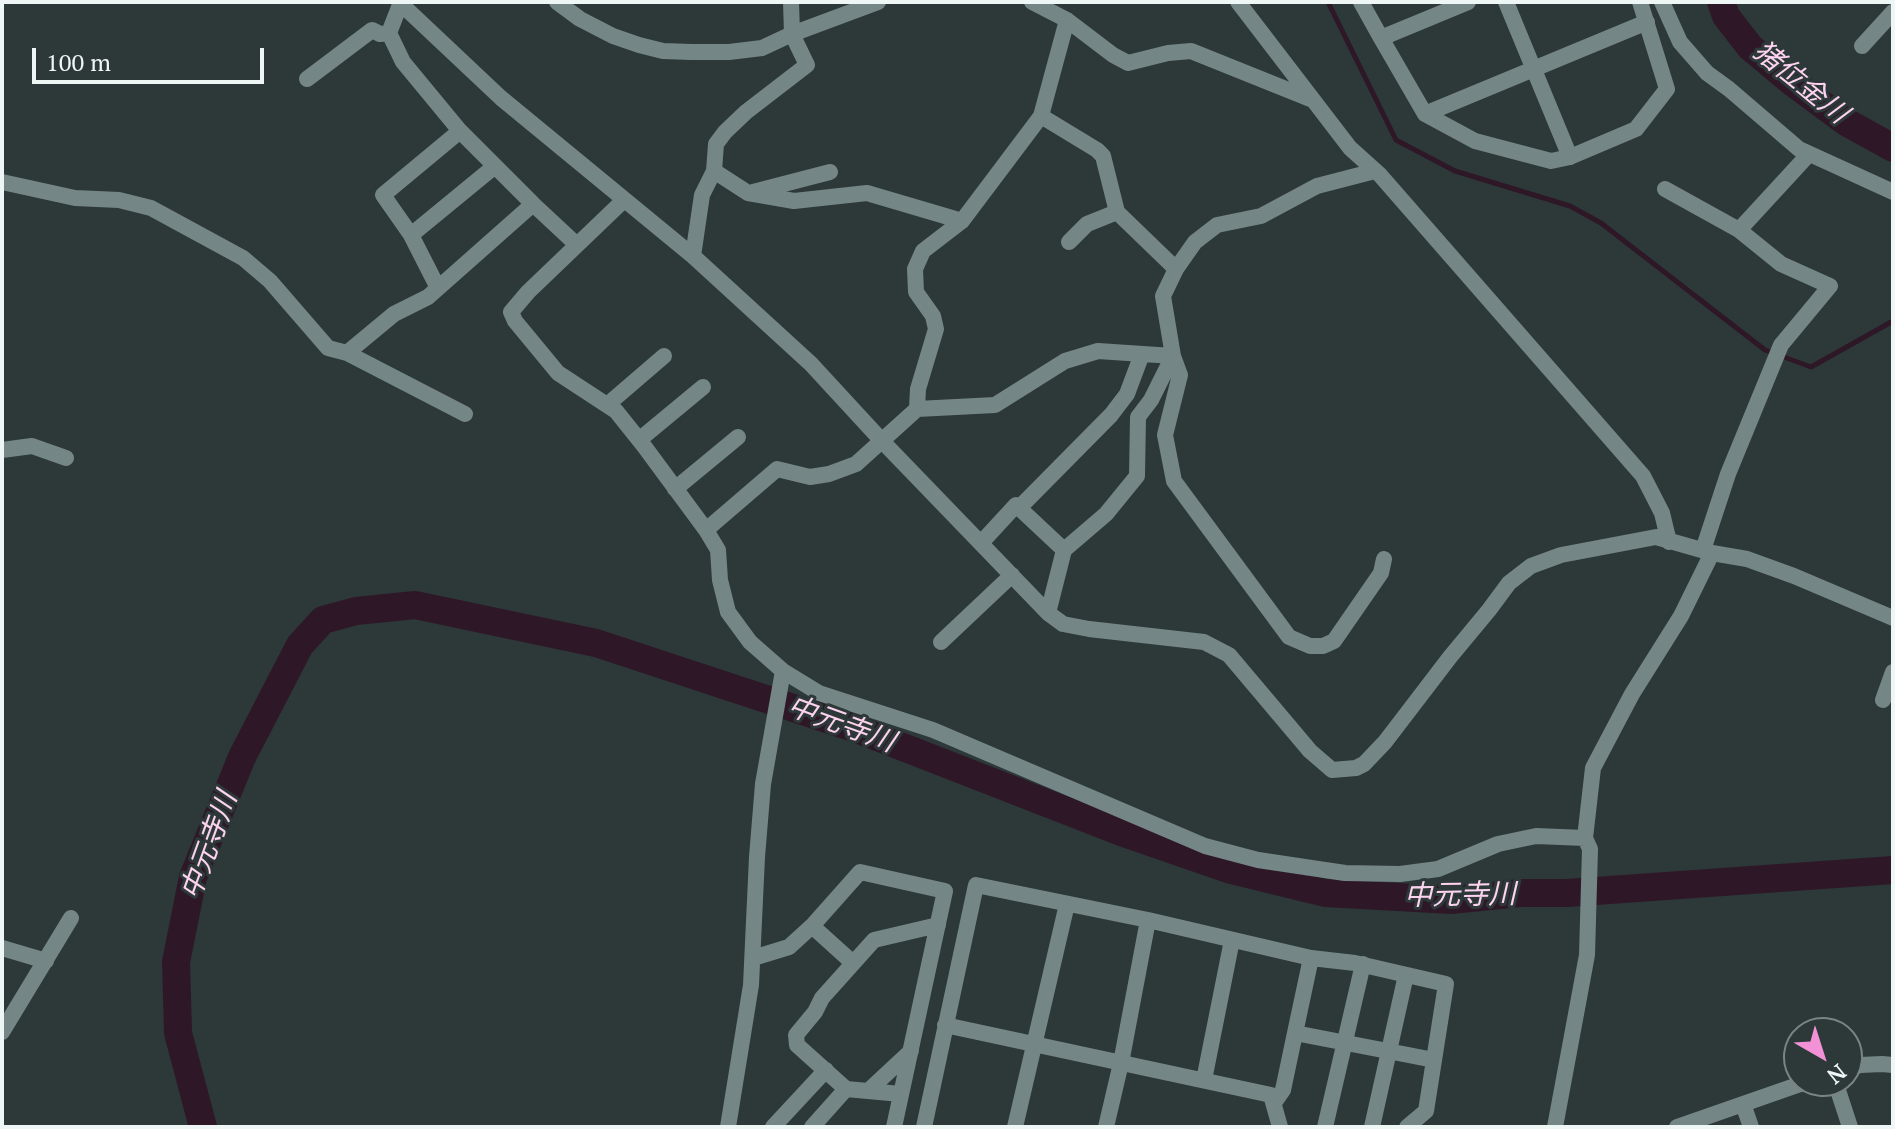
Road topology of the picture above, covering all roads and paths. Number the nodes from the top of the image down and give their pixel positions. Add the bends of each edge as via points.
1 (400, 2) edge
2 (557, 2) edge
3 (791, 2) edge
4 (878, 2) edge
5 (1032, 2) edge
6 (1238, 2) edge
7 (1361, 2) edge
8 (1468, 2) edge
9 (1506, 2) edge
10 (1640, 2) edge
11 (1662, 2) edge
12 (1893, 12) edge
13 (1067, 20) junction
14 (1647, 22) junction
15 (389, 33) junction
16 (792, 34) junction
17 (1381, 38) junction
18 (1862, 46) dead end
19 (1534, 70) junction
20 (307, 79) dead end
21 (1315, 101) junction
22 (1425, 114) junction
23 (1041, 116) junction
24 (460, 131) junction
25 (1809, 154) junction
26 (1570, 157) junction
27 (495, 166) junction
28 (714, 171) junction
29 (1375, 171) junction
30 (830, 172) dead end
31 (2, 182) edge
32 (1665, 189) dead end
33 (1893, 192) edge
34 (748, 193) junction
35 (624, 200) junction
36 (533, 204) junction
37 (1117, 212) junction
38 (962, 221) junction
39 (1739, 230) junction
40 (411, 235) junction
41 (1069, 242) dead end
42 (577, 245) junction
43 (693, 256) junction
44 (1176, 269) junction
45 (438, 288) junction
46 (347, 353) junction
47 (1142, 354) junction
48 (664, 356) dead end
49 (1173, 356) junction
50 (703, 387) dead end
51 (607, 405) junction
52 (917, 409) junction
53 (465, 414) dead end
54 (738, 437) dead end
55 (639, 440) junction
56 (882, 441) junction
57 (2, 450) edge
58 (66, 458) dead end
59 (675, 489) junction
60 (1019, 508) junction
61 (706, 530) junction
62 (1669, 542) junction
63 (981, 543) junction
64 (1064, 550) junction
65 (1708, 552) junction
66 (1384, 559) dead end
67 (1012, 575) junction
68 (1048, 613) junction
69 (1893, 618) edge
70 (941, 642) dead end
71 (1893, 672) edge
72 (782, 679) junction
73 (1883, 700) dead end
74 (1588, 844) junction
75 (1067, 904) junction
76 (71, 918) dead end
77 (1148, 920) junction
78 (939, 921) junction
79 (968, 923) junction
80 (812, 926) junction
81 (1232, 940) junction
82 (2, 948) edge
83 (753, 958) junction
84 (1311, 958) junction
85 (46, 961) junction
86 (853, 963) junction
87 (1363, 964) junction
88 (1406, 975) junction
89 (945, 1025) junction
90 (2, 1032) edge
91 (1295, 1033) junction
92 (1345, 1043) junction
93 (1035, 1044) junction
94 (911, 1051) junction
95 (1389, 1051) junction
96 (1434, 1060) junction
97 (1121, 1063) junction
98 (1863, 1065) edge
99 (1893, 1065) edge
100 (826, 1070) junction
101 (1204, 1080) junction
102 (846, 1089) junction
103 (1783, 1090) edge
104 (868, 1091) junction
105 (901, 1097) junction
106 (1840, 1097) edge
107 (929, 1102) junction
108 (1274, 1103) junction
109 (1743, 1104) junction
110 (728, 1127) edge
111 (773, 1127) edge
112 (812, 1127) edge
113 (894, 1127) edge
114 (924, 1127) edge
115 (1015, 1127) edge
116 (1106, 1127) edge
117 (1280, 1127) edge
118 (1325, 1127) edge
119 (1372, 1127) edge
120 (1407, 1127) edge
121 (1555, 1127) edge
122 (1677, 1127) edge
123 (1751, 1127) edge
124 (1850, 1127) edge

1 - 15 street
1 - 35 street via 501,98
2 - 16 street via 613,36 663,51 762,48
3 - 16 street
4 - 16 street
5 - 13 street
6 - 21 street
7 - 17 street
8 - 17 street
9 - 19 street
10 - 14 street
11 - 25 street via 1680,42 1707,73
12 - 18 street
13 - 21 street via 1128,63 1191,51
13 - 23 street
14 - 19 street
14 - 26 street via 1667,89 1636,129
15 - 20 street via 372,30
15 - 24 street via 403,62
16 - 28 street via 807,65 725,132 716,144
17 - 22 street
19 - 22 street
19 - 26 street
21 - 29 street via 1350,148
22 - 26 street via 1475,141 1551,161
23 - 37 street via 1103,156
23 - 38 street
24 - 27 street
24 - 40 street via 383,195
25 - 33 street
25 - 39 street
27 - 36 street
27 - 40 street
28 - 34 street
28 - 43 street via 702,195
29 - 44 street via 1317,186 1261,216 1217,225 1195,242
29 - 62 street via 1643,476 1662,513
30 - 34 street
31 - 46 street via 151,208 243,258 328,348
32 - 39 street
34 - 38 street via 794,201 867,193
35 - 42 street
35 - 43 street
36 - 42 street
36 - 45 street
37 - 41 street via 1087,224
37 - 44 street
38 - 52 street via 923,251 915,269 916,292 936,329
39 - 65 street via 1781,264 1830,286 1781,345 1728,474
40 - 45 street
42 - 51 street via 511,312 558,373
43 - 56 street via 811,364
44 - 49 street via 1163,296
45 - 46 street via 394,314
46 - 53 street
47 - 49 street
47 - 52 street via 1098,351 1065,361 995,405
47 - 60 street via 1127,394 1111,415
48 - 51 street
49 - 64 street via 1138,417 1137,476 1106,514
49 - 66 street via 1180,375 1165,435 1174,481 1289,637 1310,646 1334,641 1381,573
50 - 55 street
51 - 55 street
52 - 56 street
54 - 59 street
55 - 59 street
56 - 61 street via 856,464 829,474 810,477 777,469
56 - 63 street
57 - 58 street via 32,446
59 - 61 street
60 - 63 street via 1016,505
60 - 64 street
61 - 72 street via 718,550 728,612
62 - 65 street
62 - 68 street via 1656,537 1531,566 1509,583 1385,742 1356,768 1332,770 1229,655 1204,642 1076,627
63 - 67 street
64 - 68 street
65 - 69 street via 1759,563
65 - 74 street via 1681,616 1593,768
67 - 68 street
67 - 70 street
71 - 73 street
72 - 74 street via 933,730 1205,846 1258,860 1345,873 1400,874 1438,869 1498,844 1536,836
72 - 83 street via 763,784
74 - 121 street via 1587,955
75 - 77 street
75 - 79 street via 976,885
75 - 93 street
76 - 85 street
77 - 81 street
77 - 97 street
78 - 79 street
78 - 80 street via 945,891 860,872
78 - 86 street via 874,940
78 - 94 street
79 - 89 street
80 - 83 street via 789,947
80 - 86 street
81 - 84 street
81 - 101 street
82 - 85 street
83 - 110 street
84 - 87 street
84 - 91 street
85 - 90 street
86 - 100 street via 796,1035 797,1045
87 - 88 street
87 - 92 street
88 - 95 street
88 - 96 street via 1446,984
89 - 93 street
89 - 107 street
91 - 92 street
91 - 108 street via 1283,1090
92 - 95 street
92 - 118 street
93 - 97 street
93 - 115 street
94 - 104 street
94 - 105 street
95 - 96 street
95 - 119 street
96 - 120 street via 1426,1111
97 - 101 street
97 - 116 street
98 - 99 street
100 - 102 street
100 - 111 street
101 - 108 street via 1271,1095
102 - 104 street
102 - 112 street
103 - 109 street
104 - 105 street
105 - 107 street
105 - 113 street
106 - 124 street
107 - 114 street
108 - 117 street
109 - 122 street
109 - 123 street

